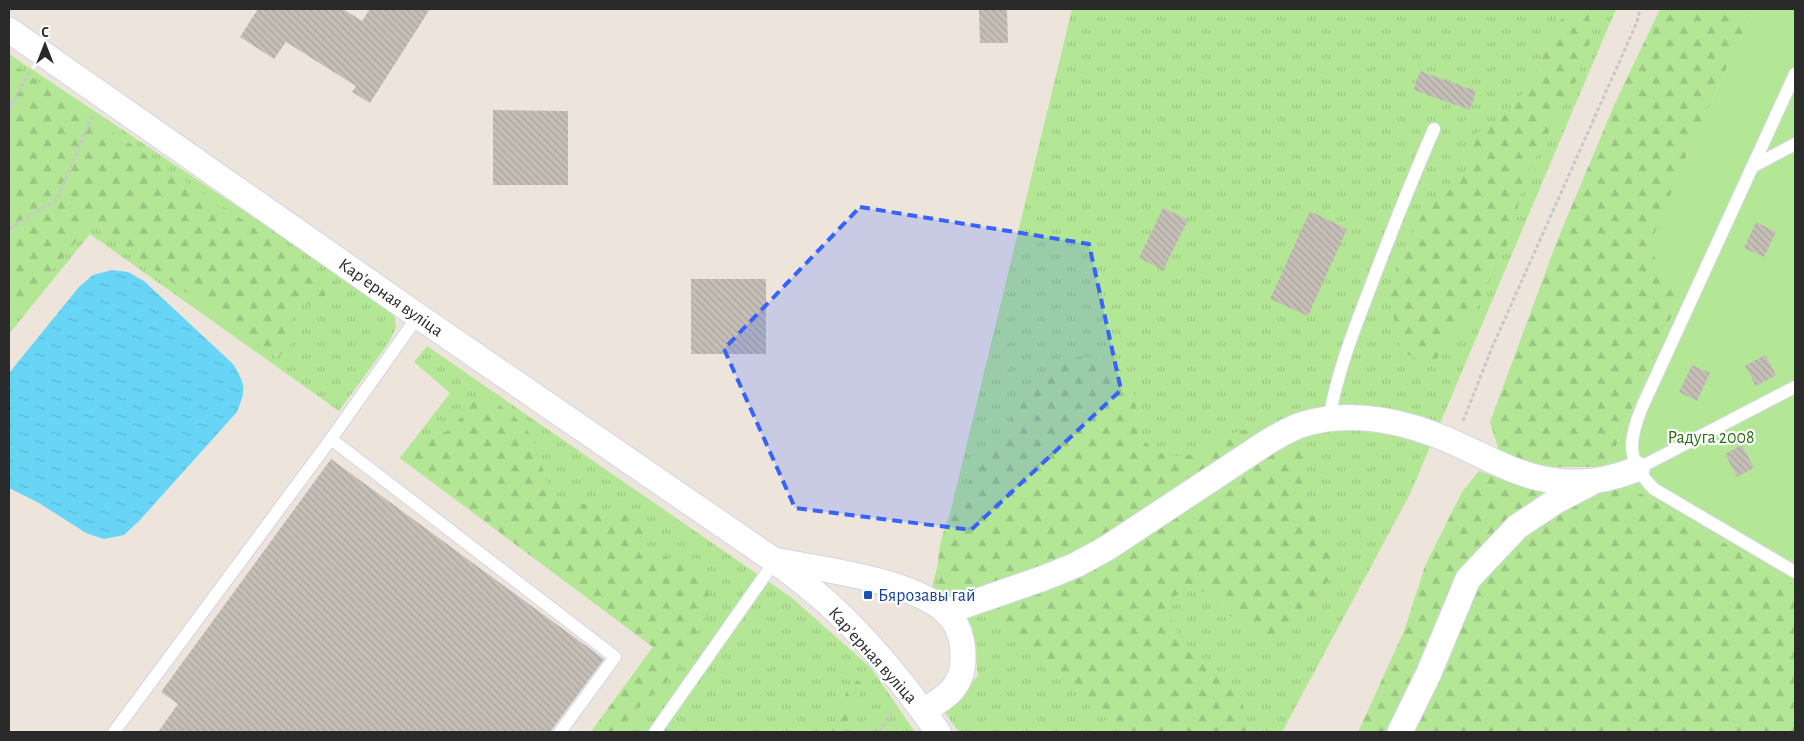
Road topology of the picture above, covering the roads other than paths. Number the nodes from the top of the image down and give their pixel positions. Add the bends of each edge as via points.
1 (9, 30) edge
2 (1795, 74) edge
3 (1434, 129) dead end
4 (1795, 144) edge
5 (1752, 167) junction
6 (418, 316) junction
7 (1795, 387) edge
8 (1329, 419) junction
9 (331, 439) junction
10 (1637, 469) junction
11 (1593, 482) junction
12 (775, 560) junction
13 (1795, 572) edge
14 (946, 612) junction
15 (923, 711) junction
16 (114, 732) edge
17 (560, 732) edge
18 (656, 732) edge
19 (938, 732) edge
20 (1400, 732) edge

1 - 6 street, Карʼерная вуліца
2 - 5 lane
3 - 8 lane via 1346,350
4 - 5 lane
5 - 10 lane via 1636,421 1631,450
6 - 9 lane
6 - 12 street, Карʼерная вуліца
7 - 10 lane
8 - 11 street via 1372,419 1416,427 1527,475 1563,482
8 - 14 street via 1285,432 1076,565
9 - 16 lane
9 - 17 lane via 615,657
10 - 11 street
10 - 13 lane via 1654,489
11 - 20 street via 1556,501 1516,528 1468,579
12 - 14 street, Карʼерная вуліца via 886,583 921,596
12 - 15 street, Карʼерная вуліца via 856,631
12 - 18 lane
14 - 15 street, Карʼерная вуліца via 961,637 962,671 953,690
15 - 19 street

